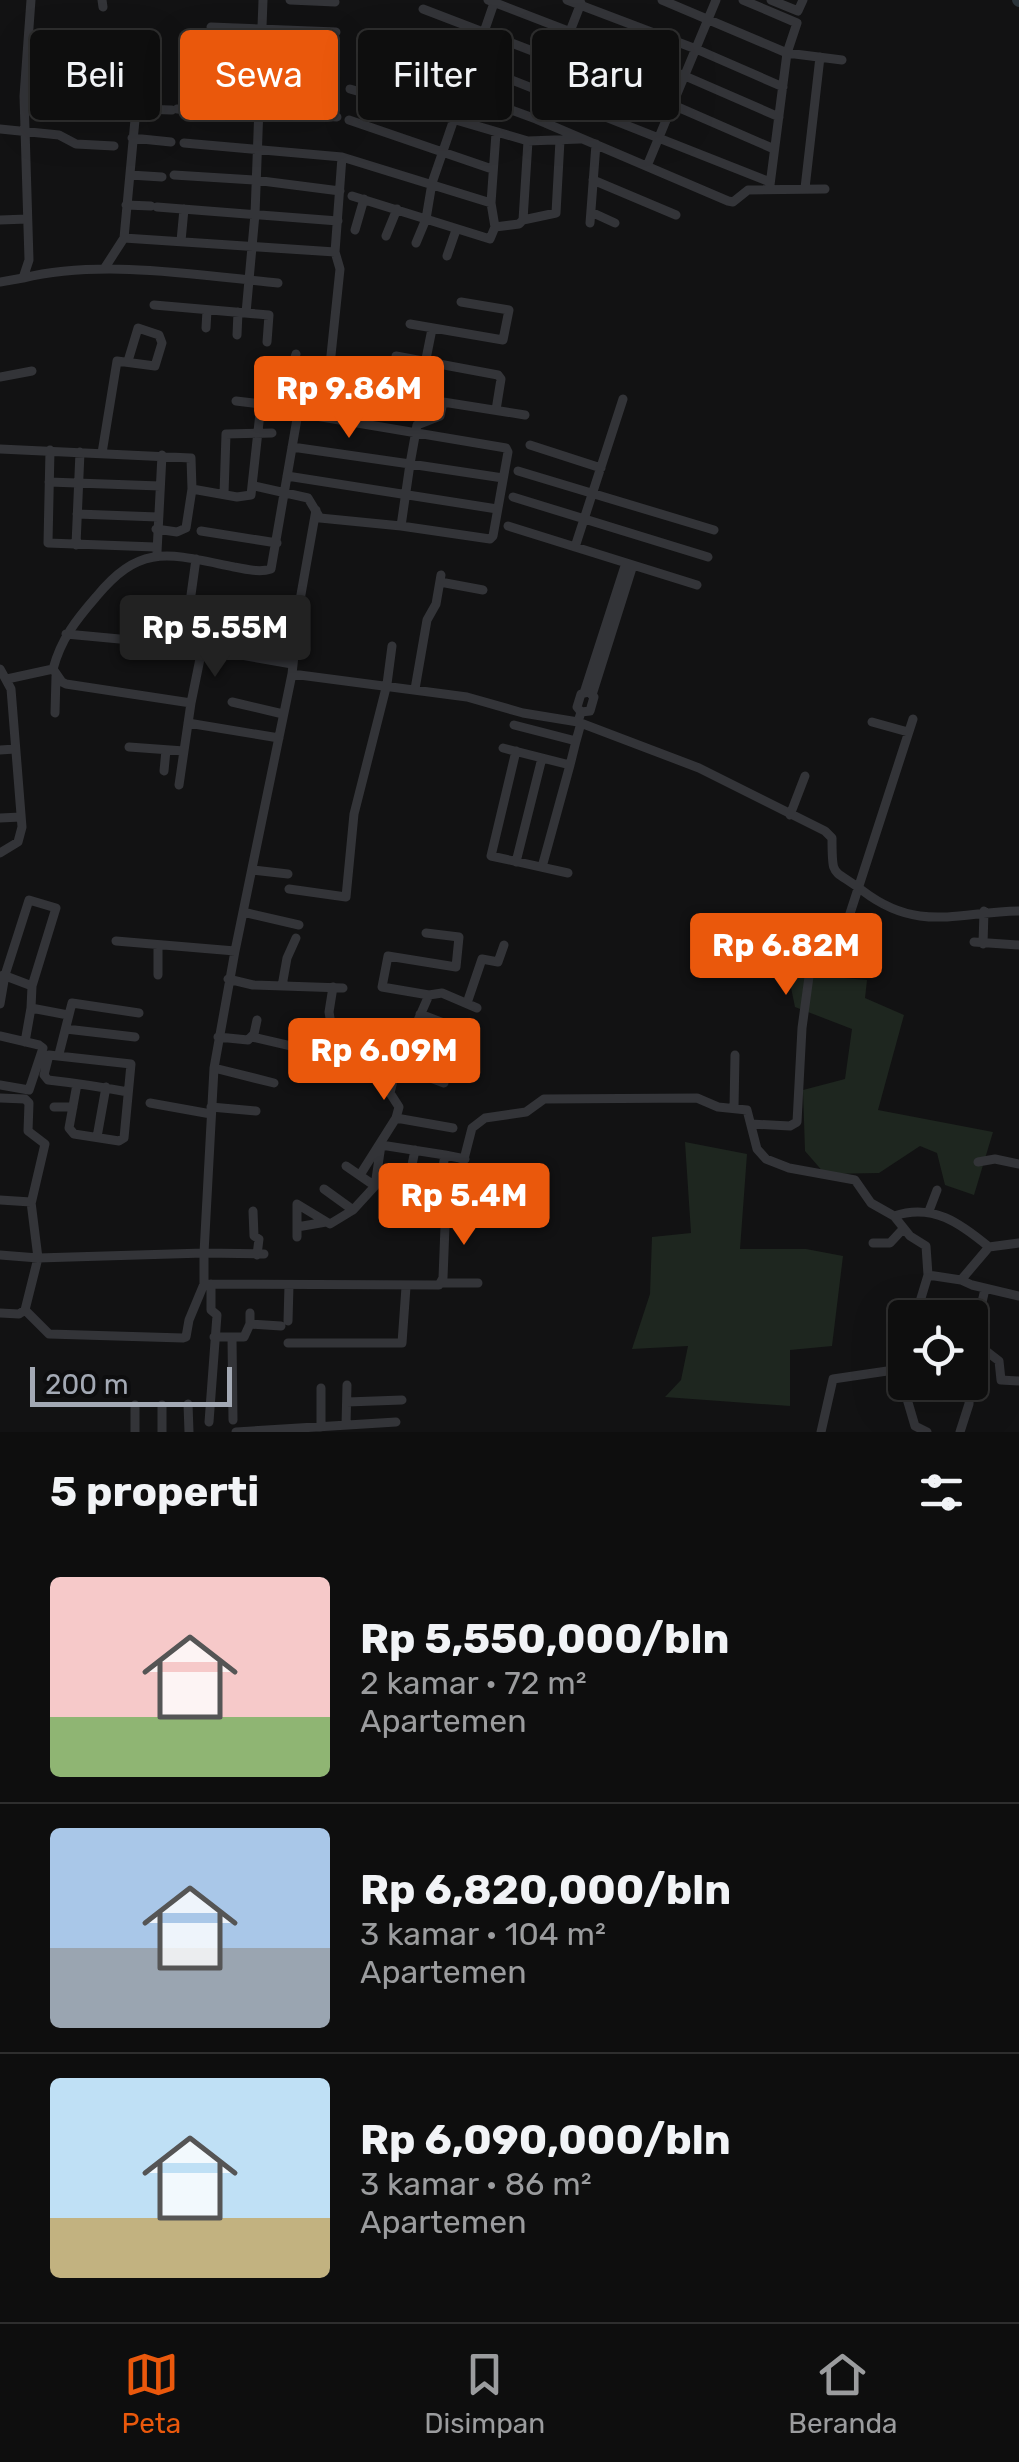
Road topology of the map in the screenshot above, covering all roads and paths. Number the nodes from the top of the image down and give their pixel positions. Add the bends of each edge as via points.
1 (31, 0) edge
2 (263, 0) edge
3 (290, 0) edge
4 (567, 0) edge
5 (662, 0) edge
6 (716, 0) edge
7 (742, 0) edge
8 (771, 0) edge
9 (803, 0) edge
10 (493, 1) edge
11 (335, 2) edge
12 (581, 2) edge
13 (423, 10) dead end
14 (708, 19) junction
15 (211, 27) dead end
16 (264, 29) junction
17 (288, 30) edge
18 (476, 30) edge
19 (485, 30) edge
20 (567, 30) edge
21 (570, 30) edge
22 (28, 45) joint
23 (696, 48) junction
24 (787, 53) junction
25 (820, 57) junction
26 (842, 60) dead end
27 (679, 74) edge
28 (685, 76) junction
29 (783, 87) junction
30 (350, 89) dead end
31 (679, 89) edge
32 (679, 108) edge
33 (180, 109) edge
34 (779, 117) junction
35 (258, 120) edge
36 (349, 120) dead end
37 (539, 120) edge
38 (617, 120) edge
39 (666, 120) edge
40 (454, 122) junction
41 (0, 129) edge
42 (24, 131) junction
43 (496, 133) junction
44 (660, 137) junction
45 (132, 138) junction
46 (584, 138) junction
47 (560, 140) junction
48 (528, 141) junction
49 (171, 142) dead end
50 (184, 143) dead end
51 (596, 144) junction
52 (114, 146) dead end
53 (256, 147) junction
54 (774, 150) junction
55 (443, 152) junction
56 (342, 156) junction
57 (648, 166) junction
58 (492, 169) junction
59 (130, 175) junction
60 (174, 175) dead end
61 (162, 177) dead end
62 (254, 180) junction
63 (593, 180) junction
64 (432, 183) junction
65 (770, 185) junction
66 (804, 188) junction
67 (825, 189) dead end
68 (340, 191) junction
69 (352, 196) dead end
70 (364, 199) junction
71 (491, 203) junction
72 (126, 206) junction
73 (184, 209) junction
74 (396, 209) junction
75 (255, 214) junction
76 (676, 215) dead end
77 (28, 219) junction
78 (426, 219) junction
79 (0, 220) edge
80 (523, 220) junction
81 (338, 221) junction
82 (615, 223) dead end
83 (496, 227) junction
84 (355, 230) dead end
85 (456, 230) junction
86 (386, 236) dead end
87 (124, 238) junction
88 (181, 242) junction
89 (416, 244) dead end
90 (252, 247) junction
91 (335, 252) junction
92 (447, 256) dead end
93 (104, 269) junction
94 (23, 278) junction
95 (249, 280) junction
96 (0, 282) edge
97 (278, 283) dead end
98 (462, 302) dead end
99 (154, 305) dead end
100 (207, 310) junction
101 (242, 312) junction
102 (410, 324) dead end
103 (206, 328) dead end
104 (432, 329) junction
105 (236, 336) dead end
106 (267, 342) dead end
107 (296, 354) dead end
108 (396, 356) dead end
109 (128, 361) junction
110 (426, 362) junction
111 (32, 370) dead end
112 (0, 377) edge
113 (328, 384) junction
114 (418, 394) junction
115 (623, 399) dead end
116 (236, 401) dead end
117 (444, 402) junction
118 (262, 404) junction
119 (284, 405) dead end
120 (496, 410) junction
121 (298, 414) junction
122 (525, 414) dead end
123 (258, 432) junction
124 (415, 432) junction
125 (272, 433) dead end
126 (530, 445) dead end
127 (292, 447) junction
128 (0, 449) edge
129 (50, 450) junction
130 (80, 452) junction
131 (102, 453) junction
132 (162, 455) junction
133 (256, 463) junction
134 (270, 464) dead end
135 (410, 464) junction
136 (601, 468) junction
137 (518, 471) dead end
138 (287, 476) junction
139 (504, 478) junction
140 (48, 482) junction
141 (79, 483) junction
142 (160, 486) junction
143 (254, 486) junction
144 (192, 489) junction
145 (224, 494) junction
146 (284, 494) junction
147 (404, 494) junction
148 (592, 494) junction
149 (512, 498) dead end
150 (497, 509) junction
151 (316, 510) junction
152 (78, 514) junction
153 (158, 517) junction
154 (584, 519) junction
155 (402, 526) junction
156 (508, 526) dead end
157 (156, 530) junction
158 (714, 530) dead end
159 (201, 531) dead end
160 (276, 544) junction
161 (76, 545) junction
162 (575, 547) junction
163 (156, 551) junction
164 (708, 556) dead end
165 (196, 560) junction
166 (629, 564) junction
167 (698, 585) dead end
168 (483, 590) dead end
169 (66, 634) junction
170 (184, 644) junction
171 (392, 646) dead end
172 (202, 649) junction
173 (0, 668) edge
174 (292, 669) junction
175 (55, 671) junction
176 (8, 678) junction
177 (387, 684) junction
178 (415, 689) junction
179 (191, 702) junction
180 (232, 702) dead end
181 (55, 713) dead end
182 (283, 714) junction
183 (580, 719) junction
184 (913, 719) dead end
185 (872, 722) dead end
186 (188, 723) junction
187 (514, 725) dead end
188 (908, 732) junction
189 (279, 738) junction
190 (576, 741) junction
191 (129, 747) dead end
192 (504, 748) dead end
193 (15, 749) junction
194 (0, 750) edge
195 (166, 750) junction
196 (184, 751) junction
197 (516, 751) junction
198 (542, 758) junction
199 (570, 765) junction
200 (164, 771) dead end
201 (805, 776) dead end
202 (179, 785) dead end
203 (790, 815) junction
204 (21, 817) junction
205 (0, 818) edge
206 (0, 853) edge
207 (516, 862) junction
208 (542, 867) junction
209 (253, 870) junction
210 (568, 873) dead end
211 (288, 874) dead end
212 (860, 888) junction
213 (289, 889) dead end
214 (346, 897) junction
215 (344, 908) dead end
216 (984, 911) junction
217 (1019, 911) edge
218 (243, 912) junction
219 (299, 925) dead end
220 (426, 933) dead end
221 (296, 938) dead end
222 (116, 941) dead end
223 (158, 945) junction
224 (504, 945) dead end
225 (1019, 945) edge
226 (235, 951) junction
227 (2, 974) edge
228 (158, 975) dead end
229 (228, 979) junction
230 (32, 986) junction
231 (282, 986) junction
232 (428, 995) junction
233 (466, 1003) junction
234 (0, 1004) edge
235 (31, 1008) junction
236 (478, 1008) dead end
237 (139, 1013) dead end
238 (420, 1014) junction
239 (68, 1015) junction
240 (257, 1020) dead end
241 (66, 1029) junction
242 (0, 1036) edge
243 (135, 1037) dead end
244 (218, 1037) junction
245 (252, 1038) junction
246 (410, 1038) junction
247 (20, 1040) junction
248 (11, 1052) dead end
249 (59, 1054) junction
250 (735, 1056) dead end
251 (398, 1066) junction
252 (214, 1068) junction
253 (444, 1083) dead end
254 (0, 1084) edge
255 (78, 1084) junction
256 (274, 1084) dead end
257 (106, 1088) junction
258 (128, 1092) junction
259 (0, 1098) edge
260 (150, 1103) dead end
261 (54, 1107) dead end
262 (73, 1107) junction
263 (734, 1108) junction
264 (211, 1110) junction
265 (256, 1110) dead end
266 (396, 1118) junction
267 (751, 1124) junction
268 (453, 1128) dead end
269 (98, 1137) junction
270 (381, 1145) junction
271 (415, 1150) junction
272 (445, 1155) junction
273 (465, 1159) junction
274 (978, 1162) dead end
275 (1019, 1164) edge
276 (346, 1166) dead end
277 (360, 1175) junction
278 (410, 1175) dead end
279 (441, 1178) dead end
280 (456, 1178) junction
281 (512, 1179) dead end
282 (375, 1186) junction
283 (324, 1189) dead end
284 (937, 1190) dead end
285 (0, 1200) edge
286 (32, 1204) junction
287 (353, 1210) junction
288 (253, 1211) dead end
289 (929, 1211) junction
290 (894, 1216) junction
291 (326, 1222) junction
292 (903, 1229) junction
293 (873, 1243) dead end
294 (1019, 1243) edge
295 (990, 1247) junction
296 (204, 1253) junction
297 (0, 1255) edge
298 (38, 1258) junction
299 (928, 1275) junction
300 (961, 1280) junction
301 (442, 1282) junction
302 (478, 1283) dead end
303 (207, 1284) junction
304 (289, 1285) junction
305 (406, 1286) junction
306 (985, 1288) junction
307 (1019, 1296) edge
308 (921, 1300) edge
309 (982, 1300) edge
310 (25, 1310) junction
311 (0, 1313) edge
312 (214, 1337) junction
313 (232, 1338) junction
314 (288, 1342) dead end
315 (988, 1354) edge
316 (211, 1370) junction
317 (232, 1370) junction
318 (888, 1371) edge
319 (1019, 1382) edge
320 (348, 1386) dead end
321 (322, 1388) dead end
322 (208, 1399) junction
323 (232, 1400) junction
324 (402, 1400) dead end
325 (907, 1400) edge
326 (968, 1400) edge
327 (347, 1402) junction
328 (188, 1404) dead end
329 (136, 1405) dead end
330 (162, 1405) dead end
331 (233, 1420) dead end
332 (209, 1422) dead end
333 (346, 1425) junction
334 (392, 1426) edge
335 (322, 1427) junction
336 (288, 1430) edge
337 (135, 1432) edge
338 (162, 1432) edge
339 (189, 1432) edge
340 (236, 1432) edge
341 (821, 1432) edge
342 (927, 1432) edge
343 (960, 1432) edge

1 - 22 street
2 - 16 street
3 - 11 street
4 - 12 street
5 - 14 street
6 - 14 street
7 - 24 street via 797,24
8 - 9 street via 798,11
10 - 19 street
10 - 20 street
12 - 21 street
12 - 23 street
13 - 18 street
14 - 23 street
14 - 24 street
15 - 16 street
16 - 17 street
22 - 42 street
23 - 28 street
23 - 29 street
24 - 25 street
24 - 29 street
25 - 26 street
25 - 66 street
27 - 28 street
28 - 31 street
28 - 34 street
29 - 34 street
30 - 40 street
32 - 54 street
33 - 45 street via 136,108
34 - 54 street
35 - 53 street
36 - 55 street
37 - 46 street
38 - 44 street
39 - 44 street
40 - 43 street
40 - 55 street
41 - 42 street
42 - 52 street
42 - 77 street
43 - 48 street
43 - 58 street
44 - 57 street
44 - 65 street
45 - 49 street
45 - 59 street
46 - 47 street
46 - 51 street
47 - 48 street
47 - 80 street via 556,213
48 - 80 street
50 - 53 street
51 - 57 street
51 - 63 street
53 - 56 street
53 - 62 street
54 - 65 street
55 - 58 street
55 - 64 street
56 - 64 street
56 - 68 street
57 - 65 street via 733,202
58 - 71 street
59 - 61 street
59 - 72 street
60 - 62 street
62 - 68 street
62 - 75 street
63 - 76 street
63 - 82 street via 590,218
64 - 71 street
64 - 78 street
65 - 66 street
66 - 67 street
68 - 81 street
69 - 70 street
70 - 74 street
70 - 84 street
71 - 83 street
72 - 73 street
72 - 87 street
73 - 75 street
73 - 88 street
74 - 78 street
74 - 86 street
75 - 81 street
75 - 90 street
77 - 79 street
77 - 94 street
78 - 85 street
78 - 89 street
80 - 83 street
81 - 91 street
83 - 85 street via 487,240
85 - 92 street
87 - 88 street
87 - 93 street
88 - 90 street
90 - 91 street
90 - 95 street
91 - 113 street via 340,269
93 - 94 street
93 - 95 street
94 - 96 street
95 - 97 street
95 - 101 street
98 - 104 street via 508,310 503,340
99 - 100 street
100 - 101 street
100 - 103 street
101 - 105 street
101 - 106 street via 270,315
102 - 104 street
104 - 110 street
107 - 118 street via 292,372 266,374
108 - 110 street
109 - 109 street via 157,364 162,339 138,328
109 - 131 street via 116,363
110 - 114 street
110 - 120 street via 499,376
111 - 112 street
113 - 114 street
113 - 121 street via 303,382
114 - 117 street
115 - 136 street
116 - 118 street
117 - 120 street
117 - 124 street via 440,416 418,424
118 - 119 street
118 - 123 street
120 - 122 street
121 - 124 street
121 - 127 street
123 - 125 street
123 - 133 street
123 - 145 street via 226,434
124 - 135 street
124 - 139 street via 506,448
126 - 136 street
127 - 135 street
127 - 138 street
128 - 129 street
129 - 130 street
129 - 140 street
130 - 131 street
130 - 141 street
131 - 132 street
132 - 142 street
132 - 144 street via 192,459
133 - 134 street
133 - 143 street
135 - 139 street
135 - 147 street
136 - 148 street
137 - 148 street
138 - 146 street
138 - 147 street
139 - 150 street
140 - 141 street
140 - 161 street via 48,542
141 - 142 street
141 - 152 street
142 - 153 street
143 - 145 street via 246,497
143 - 146 street
144 - 145 street
144 - 157 street via 186,528
146 - 151 street via 308,498
146 - 160 street
147 - 150 street
147 - 155 street
148 - 154 street
148 - 158 street
149 - 154 street
150 - 155 street via 490,539
151 - 155 street via 320,518
151 - 174 street
152 - 153 street
152 - 161 street
153 - 157 street
154 - 162 street
154 - 164 street
156 - 162 street
157 - 163 street
159 - 160 street
160 - 165 street via 273,565 265,571
161 - 163 street
162 - 166 street
163 - 165 street
163 - 169 street via 120,569
165 - 170 street
166 - 167 street
166 - 183 street via 588,694 577,708
168 - 178 street via 440,578
169 - 170 street
169 - 175 street
170 - 172 street
171 - 177 street
172 - 174 street
172 - 179 street
173 - 176 street
174 - 177 street
174 - 182 street
175 - 176 street
175 - 179 street via 66,684
175 - 181 street
176 - 193 street
177 - 178 street
177 - 214 street via 354,814
178 - 183 street
179 - 186 street
180 - 182 street
182 - 189 street
183 - 190 street
183 - 203 street
184 - 188 street
185 - 188 street
186 - 189 street
186 - 196 street
187 - 190 street
188 - 212 street
189 - 209 street
190 - 199 street
191 - 195 street
192 - 197 street
193 - 194 street
193 - 204 street
195 - 196 street
195 - 200 street
196 - 202 street
197 - 198 street
197 - 207 street via 490,856
198 - 199 street
198 - 207 street
199 - 208 street
201 - 203 street
203 - 212 street via 828,833 834,872
204 - 205 street
204 - 206 street via 18,842
207 - 208 street
208 - 210 street
209 - 211 street
209 - 218 street
212 - 216 street via 879,904 923,918
212 - 267 street via 843,934 811,962 797,1122
213 - 214 street
214 - 215 street
216 - 217 street
216 - 225 street via 978,943
218 - 219 street
218 - 226 street
220 - 232 street via 459,937 456,968 388,956 382,987
221 - 231 street
222 - 223 street
223 - 226 street
223 - 228 street
224 - 233 street via 498,962 482,959
226 - 229 street
227 - 230 street
227 - 230 street via 26,902 54,907
227 - 234 street
229 - 231 street
229 - 244 street
230 - 235 street
231 - 245 street via 338,988 329,1012 330,1056
232 - 233 street via 442,992
232 - 238 street
233 - 236 street
235 - 239 street
235 - 247 street
237 - 239 street via 73,1003
238 - 246 street
238 - 246 street via 470,1033 460,1057
239 - 241 street
240 - 245 street
241 - 243 street
241 - 249 street
242 - 247 street
244 - 245 street
244 - 252 street
246 - 251 street
247 - 248 street
247 - 254 street via 42,1048 29,1090
249 - 255 street via 50,1056 45,1078
249 - 258 street via 131,1064
250 - 263 street
251 - 253 street
251 - 266 street via 390,1093 399,1107
252 - 256 street
252 - 264 street
255 - 257 street
255 - 262 street
257 - 258 street
257 - 269 street
258 - 269 street via 124,1138
259 - 286 street via 26,1099 28,1131 45,1144
260 - 264 street
261 - 262 street
262 - 269 street via 70,1133
263 - 267 street via 747,1110
263 - 273 street via 697,1098 544,1100 526,1112 475,1123
264 - 265 street
264 - 296 street
266 - 268 street
266 - 270 street
267 - 290 street via 766,1158 854,1180 872,1203
270 - 271 street
270 - 277 street
270 - 282 street
271 - 272 street
271 - 278 street
272 - 273 street
272 - 279 street
273 - 280 street
274 - 275 street
276 - 277 street
277 - 282 street
280 - 281 street
280 - 301 street via 446,1201
282 - 287 street
283 - 287 street
284 - 289 street
285 - 286 street
286 - 298 street
287 - 291 street
288 - 296 street via 260,1255
289 - 290 street
289 - 295 street
290 - 292 street
291 - 291 street via 297,1232 297,1204
292 - 293 street via 890,1243
292 - 299 street via 928,1248
294 - 295 street
295 - 300 street
296 - 298 street
296 - 303 street
297 - 298 street
298 - 310 street
299 - 300 street
299 - 308 street
300 - 306 street
301 - 302 street
301 - 305 street
303 - 304 street
303 - 310 street via 183,1338 49,1334
303 - 312 street via 217,1315
304 - 305 street
304 - 313 street via 284,1324 250,1319 244,1337
305 - 314 street via 402,1342
306 - 307 street
306 - 309 street
310 - 311 street
312 - 313 street
312 - 316 street
313 - 317 street
315 - 319 street via 1000,1360 1001,1380
316 - 317 street
316 - 322 street
317 - 323 street
318 - 341 street via 833,1379
320 - 327 street
321 - 335 street
322 - 323 street
322 - 332 street
323 - 331 street
324 - 327 street
325 - 342 street via 914,1426
326 - 343 street
327 - 333 street
328 - 339 street
329 - 337 street
330 - 338 street
333 - 334 street
333 - 335 street
335 - 336 street
336 - 340 street

